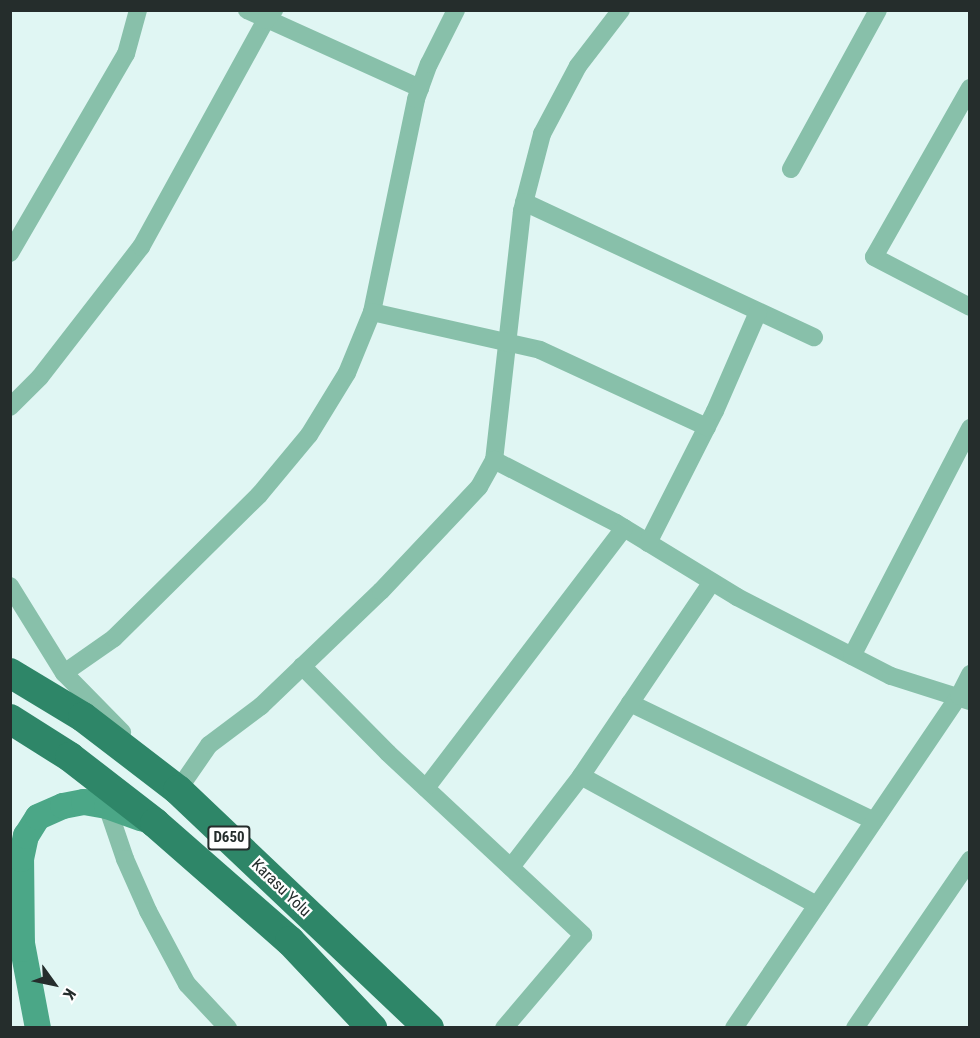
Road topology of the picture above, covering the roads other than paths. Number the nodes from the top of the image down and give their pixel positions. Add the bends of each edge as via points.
1 (138, 10) edge
2 (247, 10) edge
3 (456, 10) edge
4 (621, 10) edge
5 (878, 10) edge
6 (270, 15) edge
7 (420, 88) junction
8 (969, 88) edge
9 (791, 169) dead end
10 (524, 202) junction
11 (10, 253) edge
12 (968, 304) edge
13 (372, 312) junction
14 (758, 312) junction
15 (814, 338) dead end
16 (508, 342) junction
17 (10, 407) edge
18 (707, 428) junction
19 (969, 428) edge
20 (494, 460) junction
21 (624, 528) junction
22 (648, 543) junction
23 (712, 582) junction
24 (10, 586) edge
25 (852, 656) junction
26 (302, 666) junction
27 (10, 673) edge
28 (64, 673) junction
29 (969, 675) edge
30 (964, 699) edge
31 (630, 703) junction
32 (10, 719) edge
33 (581, 776) junction
34 (426, 789) junction
35 (178, 790) junction
36 (107, 806) junction
37 (874, 821) junction
38 (155, 823) junction
39 (969, 860) edge
40 (511, 867) junction
41 (10, 879) edge
42 (817, 905) junction
43 (10, 920) edge
44 (22, 949) junction
45 (38, 1028) edge
46 (228, 1028) edge
47 (372, 1028) edge
48 (429, 1028) edge
49 (504, 1028) edge
50 (734, 1028) edge
51 (855, 1028) edge

1 - 11 street via 126,54
2 - 6 street
3 - 7 street
4 - 10 street via 578,66 542,134
5 - 9 street
6 - 7 street
6 - 17 street via 141,247 40,377
7 - 13 street
8 - 12 street via 874,256
10 - 14 street
10 - 16 street
13 - 16 street
13 - 28 street via 347,373 309,435 259,495 114,638
14 - 15 street
14 - 18 street
16 - 18 street via 540,350
16 - 20 street
18 - 22 street
19 - 25 street
20 - 21 street
20 - 26 street via 479,487 381,591
21 - 22 street
21 - 34 street
22 - 23 street
23 - 25 street
23 - 31 street
24 - 28 street
25 - 30 street via 891,676
26 - 34 street
26 - 35 street via 261,706 209,745
27 - 35 highway, Karasu Yolu / D650 via 83,717
28 - 35 street
29 - 30 street
30 - 37 street
31 - 33 street
31 - 37 street
32 - 38 highway, Karasu Yolu / D650 via 70,757
33 - 40 street
33 - 42 street
34 - 40 street
35 - 48 highway, Karasu Yolu / D650
36 - 38 main road
36 - 44 main road via 84,802 63,806 38,817 26,836 21,859
36 - 46 street via 148,911 187,984
37 - 42 street
38 - 47 highway, Karasu Yolu / D650 via 290,941
39 - 51 street
40 - 49 street via 583,935
41 - 44 main road
42 - 50 street
43 - 44 main road
44 - 45 main road

